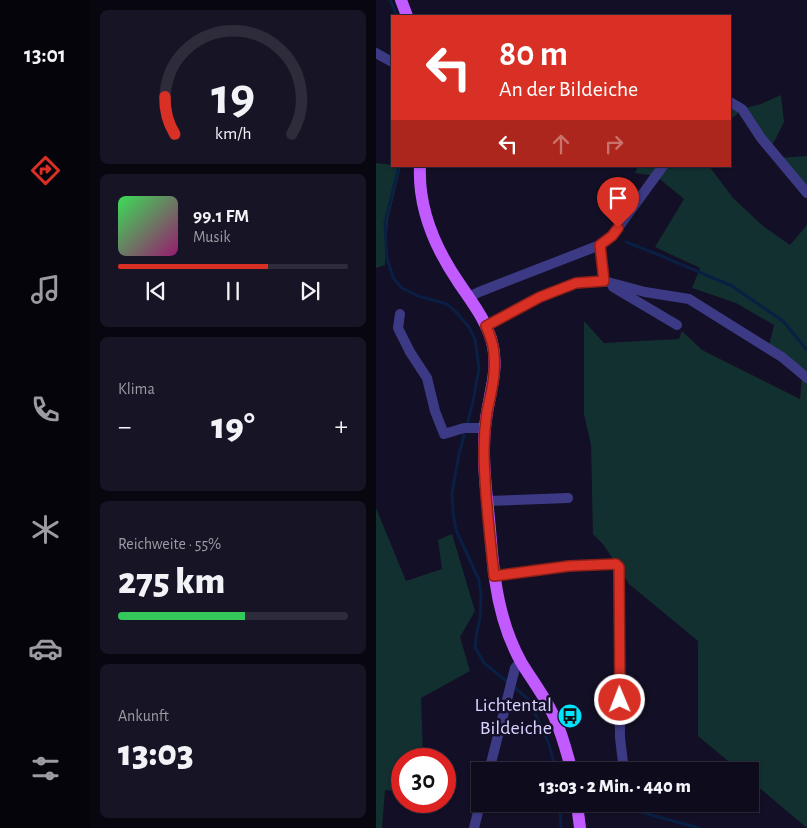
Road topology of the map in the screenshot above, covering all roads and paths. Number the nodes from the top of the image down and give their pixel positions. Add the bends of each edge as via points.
1 (401, 0) edge
2 (407, 15) edge
3 (376, 53) edge
4 (391, 61) edge
5 (731, 103) edge
6 (420, 167) edge
7 (662, 167) edge
8 (807, 193) edge
9 (600, 245) junction
10 (604, 281) junction
11 (469, 297) junction
12 (400, 314) dead end
13 (677, 325) dead end
14 (486, 326) junction
15 (807, 378) edge
16 (474, 428) junction
17 (568, 498) dead end
18 (487, 501) junction
19 (494, 576) junction
20 (518, 664) junction
21 (491, 762) edge
22 (570, 762) edge
23 (623, 762) edge
24 (478, 812) edge
25 (578, 812) edge
26 (474, 828) edge
27 (580, 828) edge

1 - 2 main road
3 - 4 street
5 - 8 street via 742,109 760,138
6 - 11 main road via 427,223 445,262
7 - 9 street via 612,236
9 - 10 street
9 - 11 street
10 - 13 street
10 - 14 street via 576,283 540,297
10 - 15 street via 689,300 782,357
11 - 14 main road
12 - 16 street via 398,328 427,378 444,434
14 - 16 main road via 494,354 493,386
16 - 18 main road via 484,451
17 - 18 street
18 - 19 main road
19 - 20 main road via 498,602
19 - 23 street via 569,566 616,564 619,567
20 - 21 street
20 - 22 main road via 544,697 556,720
24 - 26 street
25 - 27 main road

